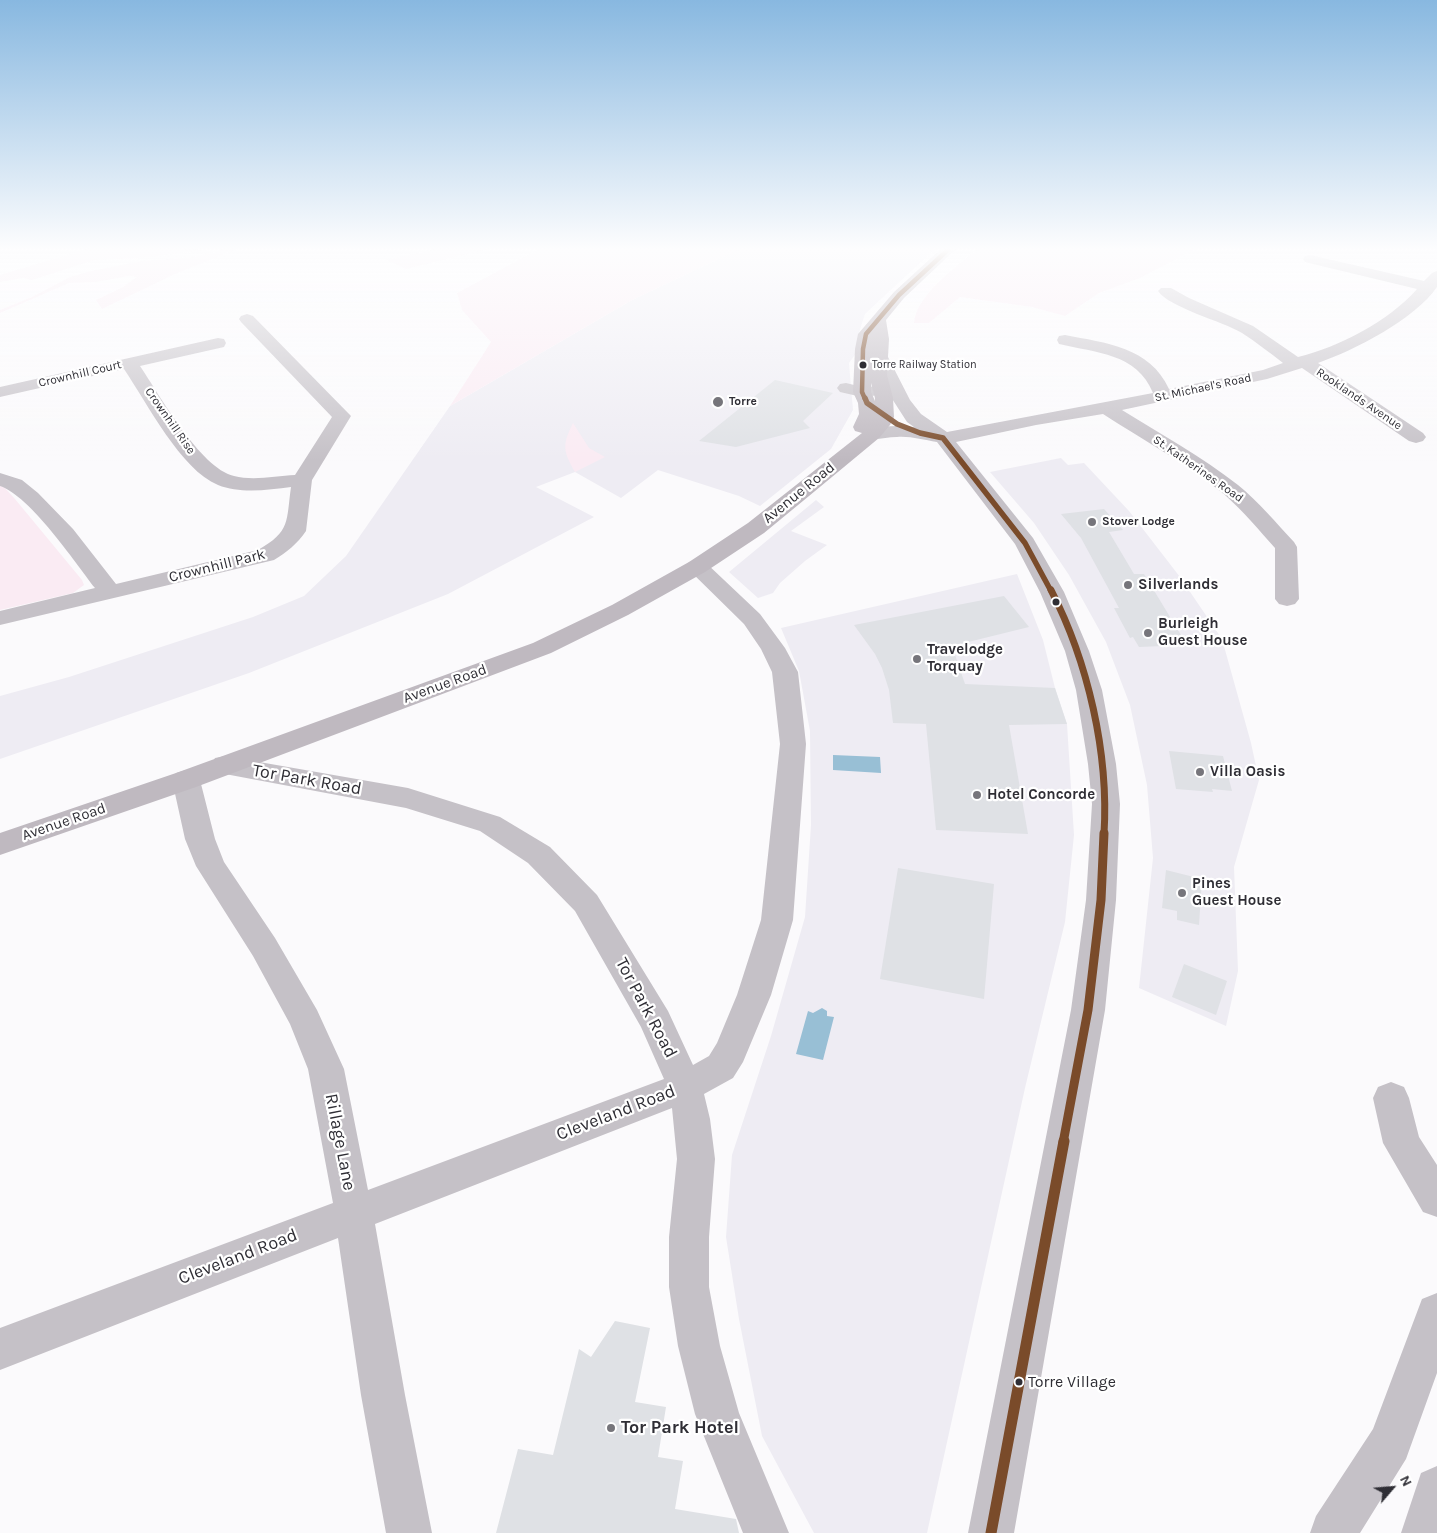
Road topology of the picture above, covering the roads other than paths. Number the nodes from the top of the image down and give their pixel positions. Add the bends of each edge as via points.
1 (878, 318) joint
2 (246, 319) dead end
3 (1223, 319) edge
4 (1393, 319) edge
5 (1065, 340) dead end
6 (218, 343) dead end
7 (880, 359) junction
8 (129, 363) junction
9 (1299, 363) junction
10 (0, 392) edge
11 (864, 393) junction
12 (1164, 396) junction
13 (1106, 408) junction
14 (885, 417) junction
15 (872, 434) junction
16 (932, 436) junction
17 (1416, 437) dead end
18 (852, 449) junction
19 (0, 479) edge
20 (302, 480) junction
21 (697, 567) junction
22 (110, 592) junction
23 (1287, 599) dead end
24 (0, 618) edge
25 (225, 765) junction
26 (186, 780) junction
27 (0, 844) edge
28 (685, 1087) junction
29 (1391, 1098) dead end
30 (1437, 1199) edge
31 (354, 1214) junction
32 (1437, 1314) edge
33 (0, 1349) edge
34 (1437, 1489) edge
35 (410, 1533) edge
36 (766, 1533) edge
37 (992, 1533) edge
38 (1333, 1533) edge
39 (1424, 1533) edge

1 - 7 main road, Avenue Road
1 - 11 main road via 866,334 863,349
2 - 20 street via 342,416
3 - 9 street, Rooklands Avenue via 1247,329
4 - 9 street, St. Michael's Road via 1333,352
5 - 12 street via 1132,358 1145,366 1156,379
6 - 8 street, Crownhill Court
7 - 11 main road, Avenue Road via 878,375
7 - 16 street via 901,401
8 - 10 street, Crownhill Court
8 - 20 street, Crownhill Rise via 180,438 208,471 224,480 249,484
9 - 12 street, St. Michael's Road via 1267,374
9 - 17 street, Rooklands Avenue via 1343,386
11 - 14 street
11 - 18 main road, Avenue Road via 868,414
12 - 13 street, St. Michael's Road
13 - 16 street, St. Michael's Road
13 - 23 street, St. Katherines Road via 1205,471 1247,504 1286,547
14 - 15 main road, Avenue Road
14 - 16 street
15 - 16 street, St. Michael's Road via 898,431
15 - 18 main road, Avenue Road
16 - 37 street via 1025,543 1052,592 1089,690 1106,804 1102,900 1088,1010
18 - 21 main road, Avenue Road via 756,528
19 - 22 street via 15,484 31,497
20 - 22 street, Crownhill Park via 295,531 281,546 266,555
21 - 25 main road, Avenue Road via 542,648
21 - 28 street, Cleveland Road via 752,619 773,648 785,672 793,744 776,920 754,995 721,1067
22 - 24 street, Crownhill Park
25 - 26 main road, Avenue Road
25 - 28 street, Tor Park Road via 408,798 490,824 539,855 586,903 656,1021
26 - 27 main road, Avenue Road
26 - 31 street, Rillage Lane via 200,840 211,866 264,947 305,1020 326,1069
28 - 31 street, Cleveland Road
28 - 36 street, Tor Park Road via 696,1159 689,1237 689,1287 699,1346 717,1414
29 - 30 street via 1402,1144
31 - 33 street, Cleveland Road
31 - 35 street, Rillage Lane via 383,1395
32 - 38 street via 1390,1443
34 - 39 street

